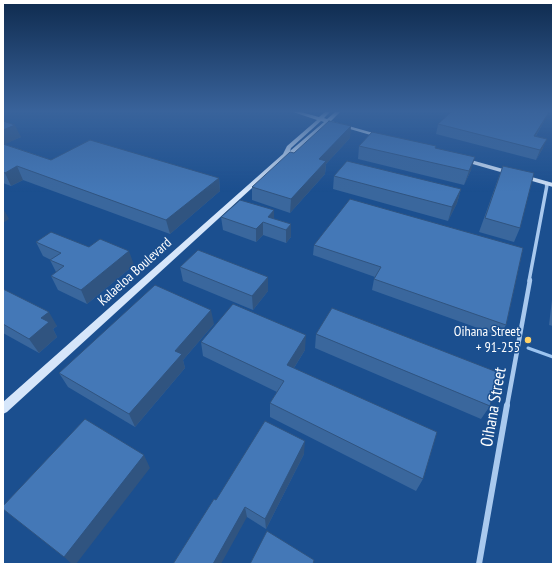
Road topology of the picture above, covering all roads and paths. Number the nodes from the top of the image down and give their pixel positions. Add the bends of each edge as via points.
1 (298, 138) edge
2 (309, 138) edge
3 (285, 155) junction
4 (457, 158) edge
5 (550, 184) edge
6 (3, 409) edge
7 (479, 564) edge

1 - 3 street, Kalaeloa Boulevard
2 - 3 street, Kalaeloa Boulevard
3 - 6 street, Kalaeloa Boulevard
4 - 5 street
5 - 7 street, Oihana Street

